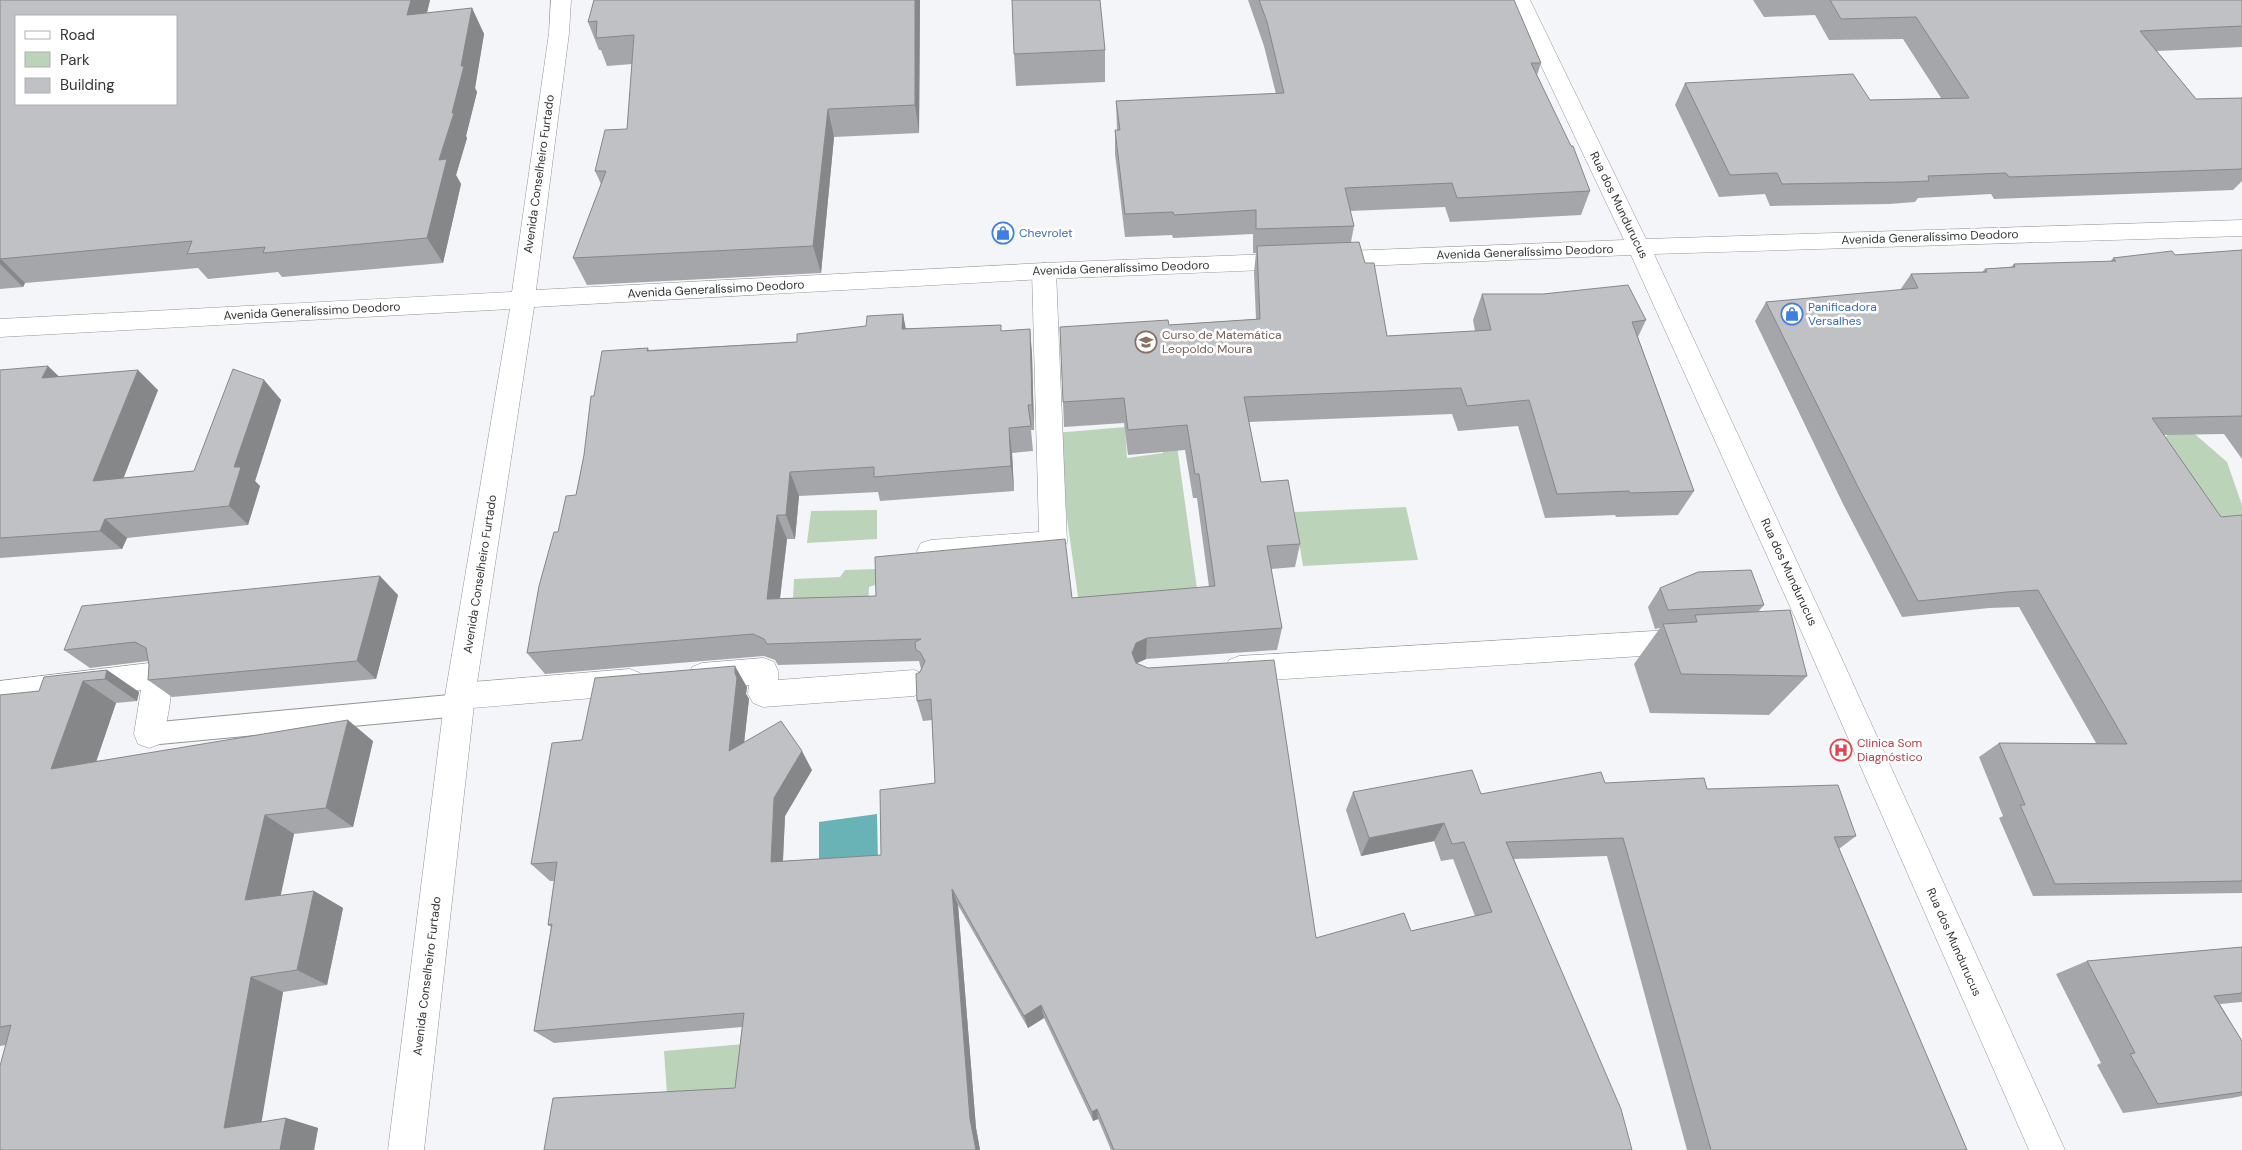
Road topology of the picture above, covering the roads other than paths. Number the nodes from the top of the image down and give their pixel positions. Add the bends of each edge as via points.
1 (561, 0) edge
2 (1520, 0) edge
3 (2242, 228) edge
4 (1639, 247) junction
5 (1044, 271) junction
6 (523, 300) junction
7 (0, 328) edge
8 (931, 551) edge
9 (1816, 633) junction
10 (1787, 634) edge
11 (1718, 639) edge
12 (1216, 670) edge
13 (914, 683) edge
14 (0, 694) edge
15 (460, 700) junction
16 (149, 734) joint
17 (406, 1150) edge
18 (2047, 1150) edge

1 - 6 street, Avenida Conselheiro Furtado
2 - 4 street, Rua dos Mundurucus
3 - 4 street, Avenida Generalíssimo Deodoro
4 - 5 street, Avenida Generalíssimo Deodoro
4 - 9 street, Rua dos Mundurucus
5 - 6 street, Avenida Generalíssimo Deodoro
5 - 8 street via 1053,542
6 - 7 street, Avenida Generalíssimo Deodoro
6 - 15 street, Avenida Conselheiro Furtado
9 - 10 street
9 - 18 street, Rua dos Mundurucus
11 - 12 street
13 - 15 street via 763,694 764,671
14 - 16 street via 158,675
15 - 16 lane
15 - 17 street, Avenida Conselheiro Furtado

